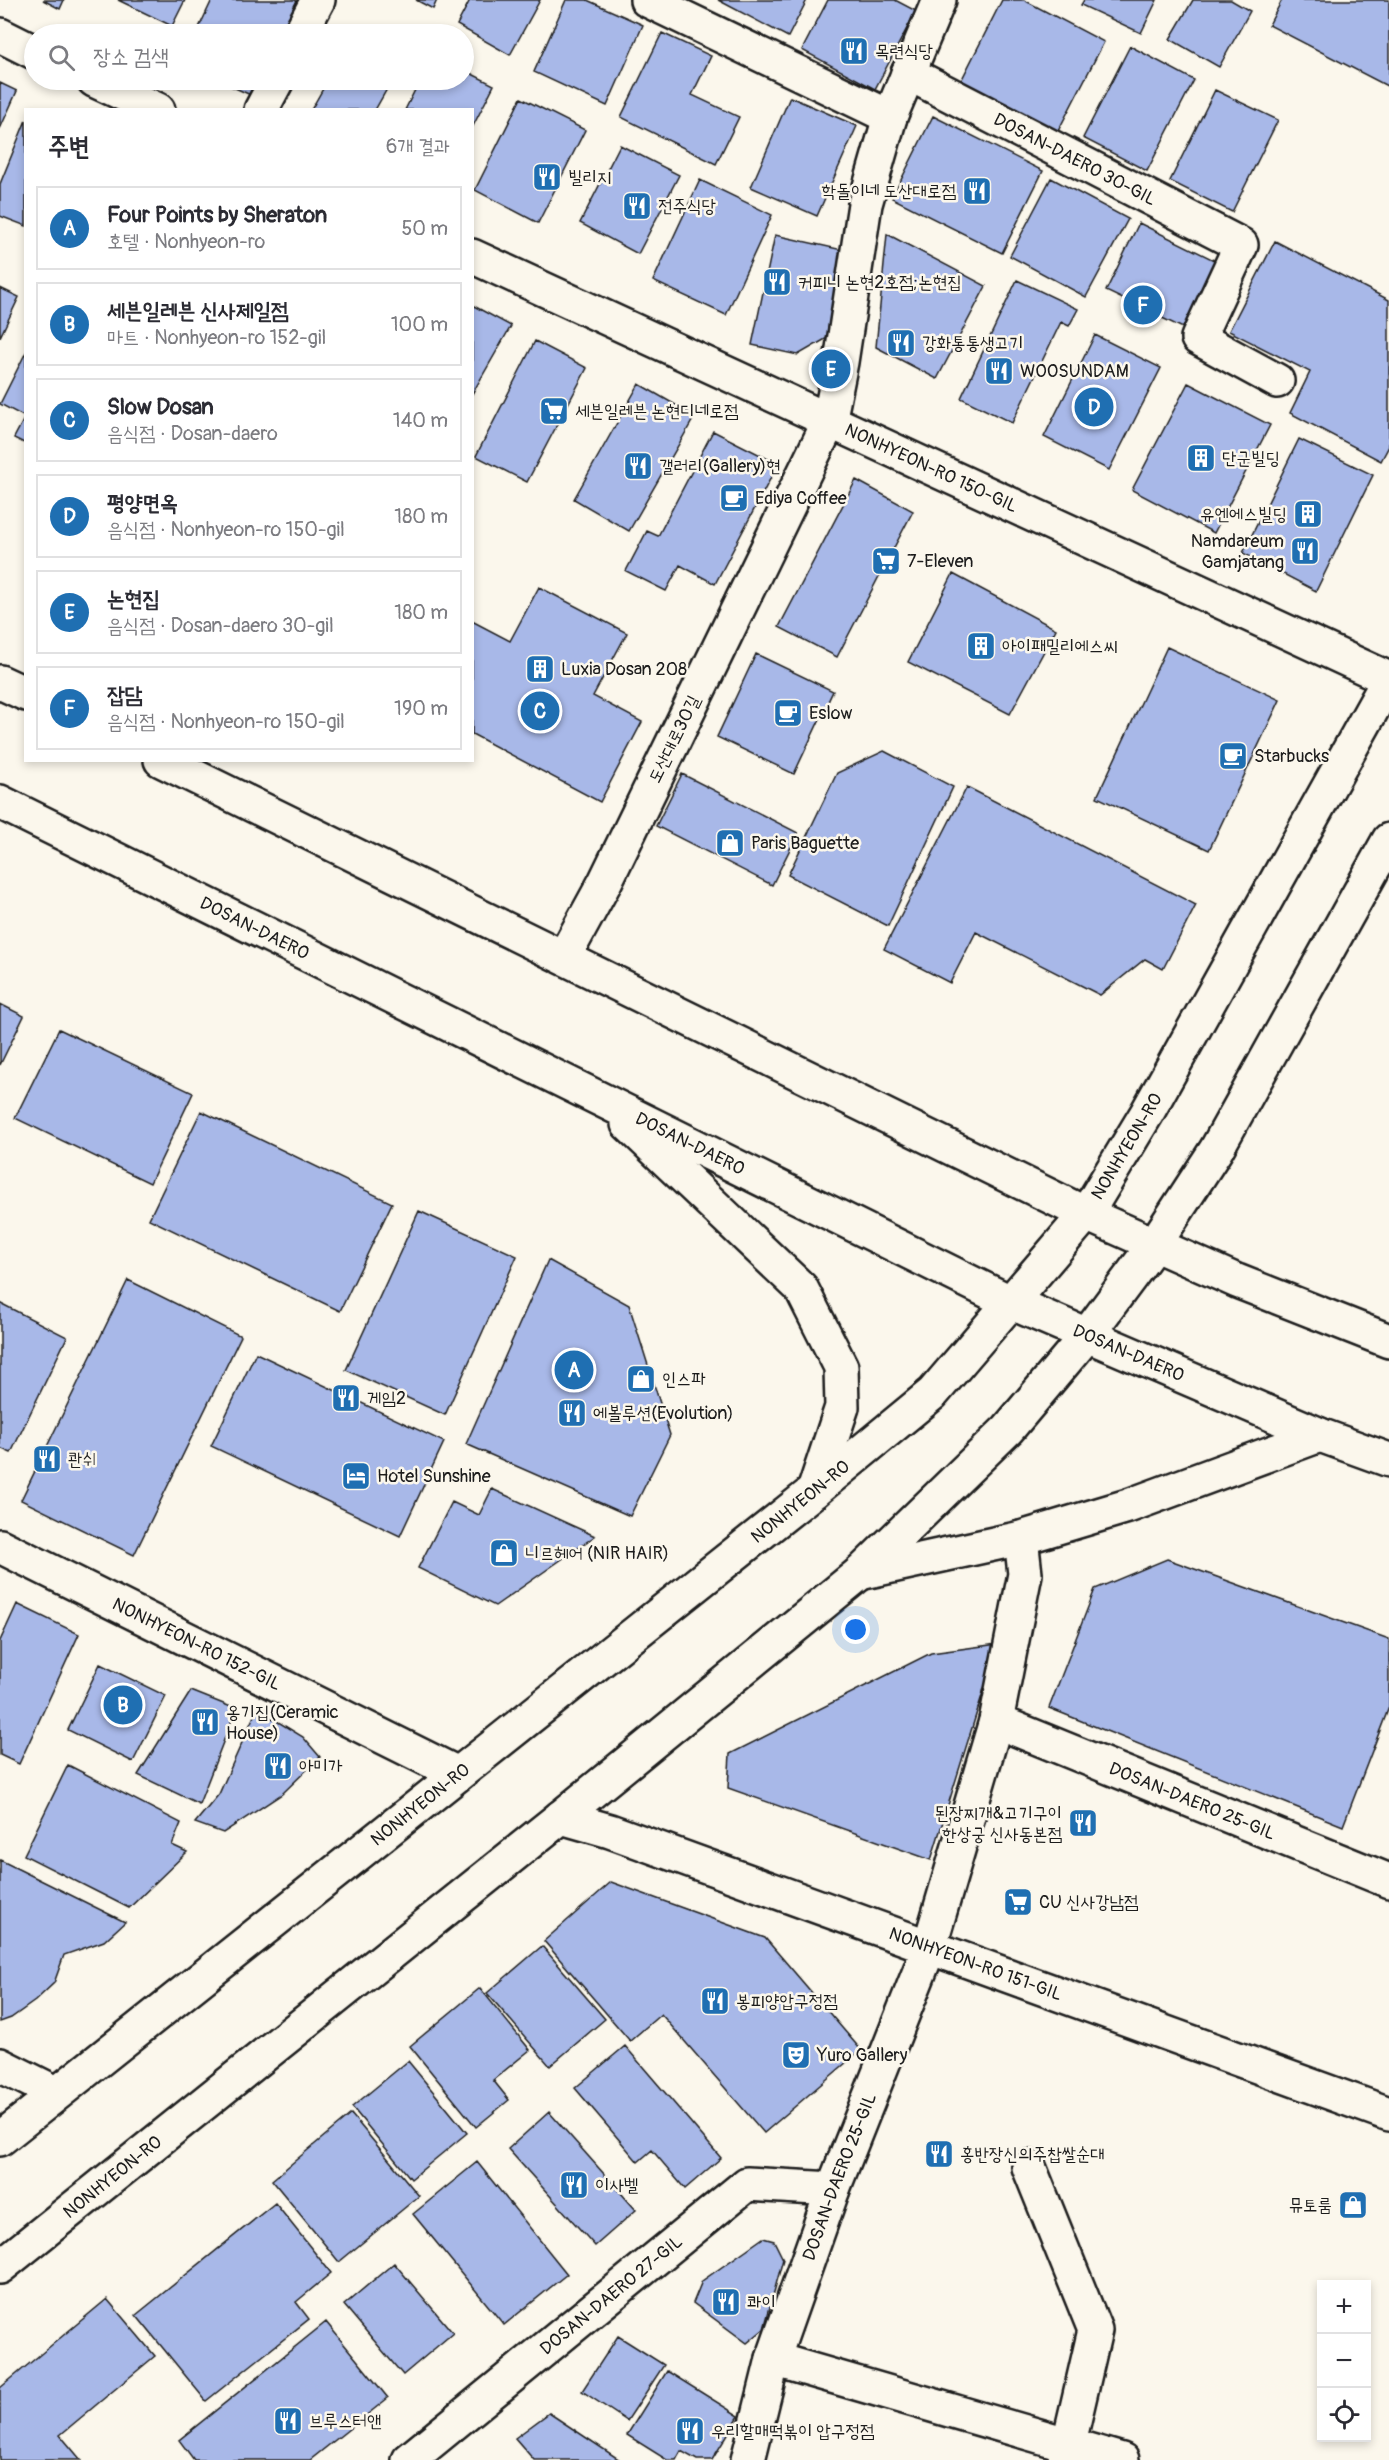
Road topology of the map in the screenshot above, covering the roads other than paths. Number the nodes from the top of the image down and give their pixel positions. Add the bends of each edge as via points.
1 (318, 0) edge
2 (647, 0) edge
3 (938, 0) edge
4 (305, 24) edge
5 (0, 35) edge
6 (24, 47) edge
7 (908, 73) junction
8 (115, 90) edge
9 (272, 90) edge
10 (154, 108) edge
11 (262, 108) edge
12 (890, 117) junction
13 (474, 257) edge
14 (1278, 381) dead end
15 (828, 422) junction
16 (1389, 679) edge
17 (0, 682) edge
18 (24, 693) edge
19 (165, 762) edge
20 (0, 802) edge
21 (1389, 840) edge
22 (564, 957) junction
23 (602, 1100) junction
24 (1086, 1214) junction
25 (1154, 1245) junction
26 (1010, 1302) junction
27 (1087, 1335) junction
28 (1389, 1341) edge
29 (1320, 1435) junction
30 (1389, 1460) edge
31 (814, 1491) junction
32 (1021, 1538) junction
33 (0, 1546) edge
34 (861, 1573) junction
35 (996, 1721) junction
36 (458, 1774) junction
37 (561, 1817) junction
38 (1389, 1881) edge
39 (929, 1948) junction
40 (0, 2065) edge
41 (56, 2093) junction
42 (1389, 2114) edge
43 (0, 2139) edge
44 (1029, 2167) dead end
45 (833, 2189) junction
46 (0, 2267) edge
47 (773, 2359) junction
48 (1067, 2453) edge
49 (409, 2460) edge
50 (748, 2460) edge
51 (1122, 2460) edge

1 - 4 main road
2 - 12 main road
3 - 7 main road
5 - 6 main road
7 - 12 main road
7 - 14 main road, DOSAN-DAERO 30-GIL via 1241,245 1198,338
8 - 10 main road
9 - 11 main road
12 - 15 main road via 865,204 842,363
13 - 15 main road, NONHYEON-RO 150-GIL
15 - 16 main road, NONHYEON-RO 150-GIL
15 - 22 main road, 도산대로30길 via 605,882
16 - 24 main road, NONHYEON-RO via 1147,1113
17 - 18 main road
19 - 22 main road
20 - 23 main road, DOSAN-DAERO
21 - 25 main road, NONHYEON-RO via 1216,1150
22 - 24 main road
23 - 26 main road, DOSAN-DAERO
23 - 31 main road via 801,1288 841,1367 842,1407
24 - 25 main road
24 - 26 main road, NONHYEON-RO
25 - 27 main road, NONHYEON-RO
25 - 28 main road
26 - 27 main road, DOSAN-DAERO
26 - 31 main road, NONHYEON-RO via 933,1393
27 - 29 main road, DOSAN-DAERO
27 - 34 main road, NONHYEON-RO via 1008,1429
29 - 30 main road, DOSAN-DAERO
29 - 32 main road via 1128,1506
31 - 36 main road, NONHYEON-RO
32 - 34 main road
32 - 35 main road, DOSAN-DAERO 25-GIL via 1025,1574
33 - 36 main road, NONHYEON-RO 152-GIL
34 - 37 main road, NONHYEON-RO
35 - 38 main road, DOSAN-DAERO 25-GIL
35 - 39 main road, DOSAN-DAERO 25-GIL
36 - 41 main road, NONHYEON-RO
37 - 39 main road, NONHYEON-RO 151-GIL via 610,1831
37 - 46 main road, NONHYEON-RO
39 - 42 main road, NONHYEON-RO 151-GIL
39 - 45 main road, DOSAN-DAERO 25-GIL
40 - 41 main road
41 - 43 main road, NONHYEON-RO
44 - 48 main road via 1095,2330
45 - 47 main road, DOSAN-DAERO 25-GIL
45 - 49 main road, DOSAN-DAERO 27-GIL via 747,2184
47 - 48 main road
47 - 50 main road, DOSAN-DAERO 25-GIL
48 - 51 main road

